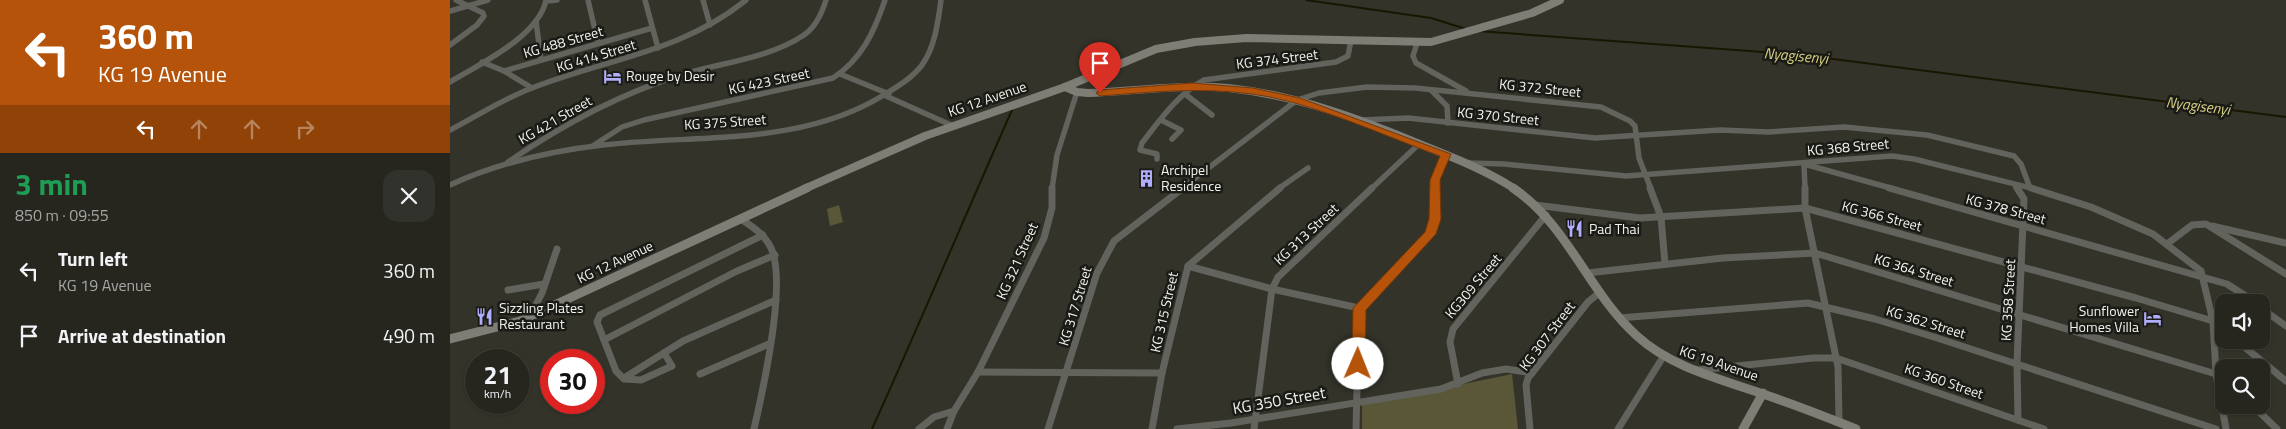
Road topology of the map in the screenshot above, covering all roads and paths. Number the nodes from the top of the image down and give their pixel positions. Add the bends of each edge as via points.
1 (456, 0) edge
2 (488, 0) edge
3 (557, 0) edge
4 (588, 0) edge
5 (645, 0) edge
6 (703, 0) edge
7 (746, 0) edge
8 (826, 0) edge
9 (886, 0) edge
10 (941, 0) edge
11 (1560, 0) edge
12 (547, 1) edge
13 (470, 5) junction
14 (450, 10) edge
15 (536, 21) junction
16 (710, 25) junction
17 (652, 28) junction
18 (1351, 40) junction
19 (598, 43) junction
20 (1416, 44) junction
21 (450, 45) edge
22 (658, 48) junction
23 (541, 60) junction
24 (482, 62) junction
25 (504, 71) junction
26 (840, 74) junction
27 (450, 82) edge
28 (1192, 86) junction
29 (1065, 87) junction
30 (532, 88) junction
31 (1431, 90) junction
32 (1077, 92) junction
33 (1469, 93) junction
34 (1185, 94) junction
35 (888, 95) junction
36 (1297, 100) junction
37 (1212, 115) dead end
38 (1161, 120) junction
39 (1357, 121) junction
40 (1448, 123) junction
41 (952, 125) junction
42 (450, 130) edge
43 (1636, 137) junction
44 (1172, 139) dead end
45 (1419, 144) junction
46 (591, 147) junction
47 (1446, 154) junction
48 (1157, 159) dead end
49 (1467, 163) junction
50 (506, 164) junction
51 (1804, 164) junction
52 (1308, 168) dead end
53 (1647, 175) junction
54 (450, 185) edge
55 (2015, 185) junction
56 (2030, 188) junction
57 (1535, 205) junction
58 (1805, 208) junction
59 (1546, 215) junction
60 (1661, 217) junction
61 (741, 219) junction
62 (2206, 224) junction
63 (2022, 226) junction
64 (763, 235) junction
65 (2286, 243) edge
66 (2167, 244) junction
67 (558, 249) dead end
68 (1815, 253) junction
69 (775, 255) junction
70 (1665, 264) junction
71 (1188, 266) junction
72 (2023, 266) junction
73 (1587, 273) junction
74 (2286, 274) edge
75 (2202, 277) junction
76 (544, 284) junction
77 (1272, 289) junction
78 (508, 290) dead end
79 (1599, 293) junction
80 (2244, 294) edge
81 (776, 300) junction
82 (1826, 306) junction
83 (1359, 308) junction
84 (2270, 314) edge
85 (2020, 315) junction
86 (530, 316) junction
87 (1619, 318) junction
88 (2213, 321) junction
89 (2286, 326) edge
90 (450, 339) edge
91 (604, 340) junction
92 (769, 344) junction
93 (2247, 349) edge
94 (664, 353) junction
95 (1662, 357) junction
96 (1836, 358) junction
97 (2215, 359) edge
98 (2017, 364) junction
99 (1694, 370) junction
100 (1068, 371) junction
101 (978, 372) junction
102 (1532, 372) junction
103 (1162, 373) junction
104 (700, 374) dead end
105 (2215, 374) edge
106 (624, 378) junction
107 (2286, 381) edge
108 (1458, 384) junction
109 (1763, 393) junction
110 (1358, 401) junction
111 (954, 411) junction
112 (2223, 414) edge
113 (2261, 414) edge
114 (1256, 419) junction
115 (2018, 420) junction
116 (1839, 421) junction
117 (754, 429) edge
118 (919, 429) edge
119 (947, 429) edge
120 (1048, 429) edge
121 (1152, 429) edge
122 (1177, 429) edge
123 (1254, 429) edge
124 (1356, 429) edge
125 (1530, 429) edge
126 (1618, 429) edge
127 (1743, 429) edge
128 (1856, 429) edge
129 (2044, 429) edge
130 (2216, 429) edge
131 (2226, 429) edge
132 (2277, 429) edge

1 - 13 street
2 - 13 street
3 - 12 street
4 - 19 street
5 - 17 street
6 - 16 street
7 - 16 street, KG 414 Street
8 - 50 street, KG 421 Street via 805,35 761,54 705,67 640,90 557,129
9 - 26 street, KG 423 Street via 874,34 857,59
10 - 35 street, KG 375 Street via 925,61
11 - 20 main road, KG 12 Avenue via 1544,9 1444,40
12 - 15 street via 545,10
13 - 14 street
13 - 21 street via 483,12 484,16
15 - 23 street
15 - 24 street
16 - 22 street, KG 414 Street
17 - 19 street, KG 488 Street
17 - 22 street
18 - 20 main road, KG 12 Avenue
18 - 28 street, KG 374 Street via 1348,56 1336,62 1213,78
18 - 29 main road, KG 12 Avenue via 1246,38 1174,45 1140,55
19 - 23 street, KG 488 Street
20 - 33 street via 1412,56 1416,63
22 - 30 street, KG 414 Street
23 - 25 street, KG 488 Street
24 - 25 street
24 - 27 street
25 - 30 street
26 - 35 street
26 - 46 street, KG 423 Street via 807,85 632,124
28 - 32 main road, KG 19 Avenue
28 - 34 street
28 - 36 main road, KG 19 Avenue via 1253,91
29 - 32 main road, KG 19 Avenue
29 - 41 main road, KG 12 Avenue
30 - 42 street, KG 414 Street
31 - 33 street, KG 372 Street
31 - 36 street, KG 372 Street via 1359,89 1317,93
31 - 40 street via 1446,106
32 - 101 street, KG 321 Street via 1057,155 1052,208 1044,238
33 - 43 street, KG 372 Street via 1601,107 1630,121 1635,126
34 - 37 street
34 - 38 street
35 - 41 street
35 - 46 street, KG 375 Street via 851,114 798,128
36 - 39 main road, KG 19 Avenue
36 - 100 street, KG 317 Street via 1114,241 1097,273
38 - 44 street via 1181,130
38 - 48 street via 1140,147 1140,150 1157,154
39 - 40 street, KG 370 Street via 1390,118
39 - 45 main road, KG 19 Avenue
40 - 43 street, KG 370 Street via 1578,137
41 - 61 main road, KG 12 Avenue
43 - 53 street, KG 372 Street via 1639,158
43 - 56 street via 1702,131 1768,132 1840,127 1927,135 2014,156 2021,164
45 - 47 main road, KG 19 Avenue
45 - 77 street, KG 313 Street via 1278,278
46 - 50 street, KG 375 Street
47 - 49 main road, KG 19 Avenue
47 - 83 street via 1435,180 1435,219 1430,234
49 - 53 street, KG 368 Street
49 - 57 main road, KG 19 Avenue via 1508,184
50 - 54 street, KG 375 Street
51 - 53 street, KG 368 Street
51 - 55 street, KG 368 Street via 1900,156
51 - 58 street
51 - 63 street, KG 378 Street
52 - 71 street, KG 315 Street
53 - 60 street, KG 372 Street
55 - 56 street, KG 368 Street
55 - 63 street, KG 358 Street via 2024,199
56 - 66 street, KG 368 Street via 2130,222
57 - 59 main road, KG 19 Avenue
57 - 60 street, KG 366 Street via 1640,218
58 - 60 street, KG 366 Street
58 - 68 street
58 - 72 street, KG 366 Street
59 - 73 main road, KG 19 Avenue
59 - 108 street, KG309 Street via 1453,329 1450,342
60 - 70 street, KG 372 Street
61 - 64 street
61 - 86 main road, KG 12 Avenue
62 - 65 street
62 - 66 street via 2192,225
62 - 74 street
63 - 72 street, KG 358 Street
63 - 75 street, KG 378 Street
64 - 69 street
64 - 91 street via 600,315 597,322
66 - 75 street, KG 368 Street via 2194,264
67 - 76 street
68 - 70 street, KG 364 Street
68 - 82 street
68 - 85 street, KG 364 Street
69 - 81 street
69 - 91 street via 737,271
70 - 73 street, KG 364 Street
71 - 77 street
71 - 103 street, KG 315 Street
72 - 85 street, KG 358 Street
72 - 88 street, KG 366 Street
73 - 79 main road, KG 19 Avenue
75 - 80 street, KG 378 Street via 2233,286
75 - 88 street
76 - 78 street
76 - 86 street
77 - 83 street
77 - 114 street
79 - 87 main road, KG 19 Avenue
79 - 102 street, KG 307 Street via 1588,302
81 - 92 street
81 - 94 street via 683,341
82 - 87 street, KG 362 Street via 1808,303
82 - 96 street
82 - 98 street, KG 362 Street
83 - 110 street
84 - 89 street
85 - 98 street, KG 358 Street
85 - 105 street, KG 364 Street
86 - 90 main road, KG 12 Avenue via 500,328
87 - 95 main road, KG 19 Avenue via 1635,336
88 - 97 street
91 - 106 street via 616,371
92 - 104 street
92 - 117 street via 768,366
93 - 107 street
94 - 106 street
94 - 106 street via 672,366 641,380
95 - 99 main road, KG 19 Avenue
95 - 126 street
96 - 99 street, KG 360 Street
96 - 115 street, KG 360 Street
96 - 116 street
98 - 115 street, KG 358 Street
98 - 130 street, KG 362 Street
99 - 109 main road, KG 19 Avenue
100 - 101 street
100 - 103 street
100 - 120 street, KG 317 Street
101 - 111 street, KG 321 Street
102 - 108 street, KG 350 Street via 1506,369
102 - 125 street, KG 307 Street via 1526,385
103 - 121 street, KG 315 Street
108 - 110 street, KG 350 Street
109 - 116 main road, KG 19 Avenue
109 - 127 main road
110 - 114 street, KG 350 Street
110 - 124 street
111 - 118 street via 934,417
111 - 119 street, KG 321 Street
112 - 131 street
113 - 132 street
114 - 122 street, KG 350 Street
114 - 123 street
115 - 129 street, KG 360 Street
116 - 128 main road, KG 19 Avenue

